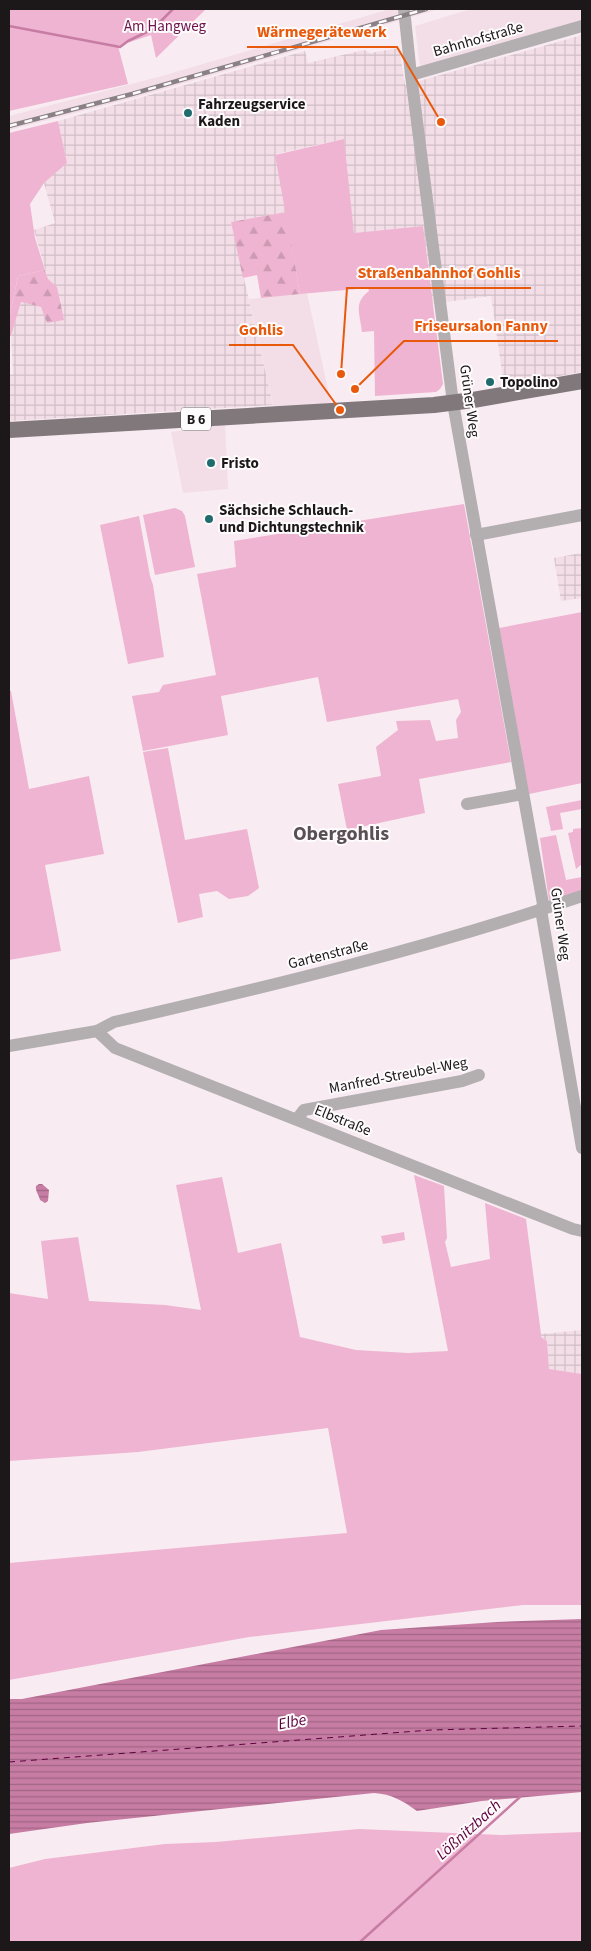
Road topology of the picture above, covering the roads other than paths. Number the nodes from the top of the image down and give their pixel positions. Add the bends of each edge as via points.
1 (404, 9) edge
2 (582, 26) edge
3 (411, 75) junction
4 (582, 381) edge
5 (453, 403) junction
6 (9, 430) edge
7 (582, 515) edge
8 (476, 535) junction
9 (523, 794) junction
10 (467, 804) dead end
11 (582, 896) edge
12 (541, 910) junction
13 (97, 1031) junction
14 (9, 1046) edge
15 (479, 1075) dead end
16 (297, 1119) junction
17 (582, 1148) edge
18 (582, 1231) edge

1 - 3 street, Grüner Weg
2 - 3 street, Bahnhofstraße
3 - 5 street, Grüner Weg
4 - 5 main road, B 6
5 - 6 main road, B 6
5 - 8 street, Grüner Weg
7 - 8 street
8 - 9 street, Grüner Weg
9 - 10 street
9 - 12 street, Grüner Weg via 543,904
11 - 12 street, Gartenstraße
12 - 13 street, Gartenstraße via 350,966 114,1022
12 - 17 street, Grüner Weg
13 - 14 street, Gartenstraße
13 - 16 street, Elbstraße via 115,1048
15 - 16 street, Manfred-Streubel-Weg via 462,1081 304,1110
16 - 18 street, Elbstraße

